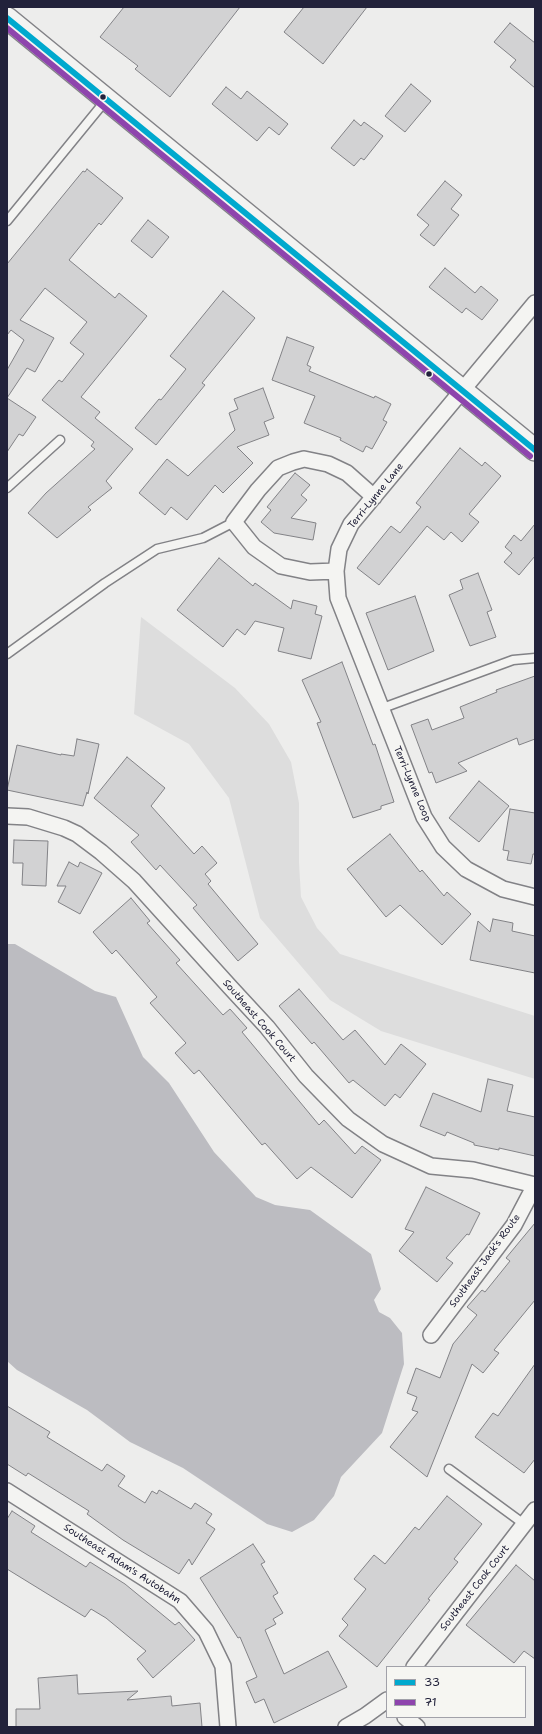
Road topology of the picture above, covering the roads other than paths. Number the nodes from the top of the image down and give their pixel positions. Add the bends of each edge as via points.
1 (7, 18) edge
2 (107, 100) junction
3 (7, 221) edge
4 (535, 303) edge
5 (463, 391) junction
6 (60, 440) dead end
7 (535, 450) edge
8 (7, 488) edge
9 (374, 496) junction
10 (234, 522) junction
11 (336, 572) junction
12 (7, 654) edge
13 (535, 658) edge
14 (380, 709) junction
15 (7, 816) edge
16 (535, 897) edge
17 (535, 1185) edge
18 (431, 1335) dead end
19 (449, 1469) dead end
20 (7, 1491) edge
21 (535, 1510) edge
22 (530, 1528) edge
23 (415, 1666) edge
24 (386, 1701) edge
25 (406, 1718) edge
26 (228, 1727) edge
27 (346, 1727) edge
28 (418, 1727) edge

1 - 2 main road
2 - 3 lane
2 - 5 main road
4 - 5 street, Terri-Lynne Lane
5 - 7 main road
5 - 9 street, Terri-Lynne Lane
6 - 8 lane
9 - 10 street via 347,473 328,464 304,459 278,468
9 - 11 street, Terri-Lynne Lane via 351,524 339,549
10 - 11 street via 254,547 281,566 310,572
10 - 12 lane via 203,538 157,549
11 - 14 street, Terri-Lynne Lane via 338,598
13 - 14 lane via 513,660
14 - 16 street, Terri-Lynne Loop via 424,817 443,847 466,869 483,880 503,889
15 - 17 street, Southeast Cook Court via 28,817 64,828 102,852 134,881 311,1081 348,1119 383,1144 431,1166 473,1170
17 - 18 street, Southeast Jack's Route via 514,1225
19 - 22 lane
20 - 26 street, Southeast Adam's Autobahn via 180,1601 206,1631 223,1666
21 - 22 street, Southeast Cook Court
22 - 23 street, Southeast Cook Court
24 - 27 street
25 - 28 street

